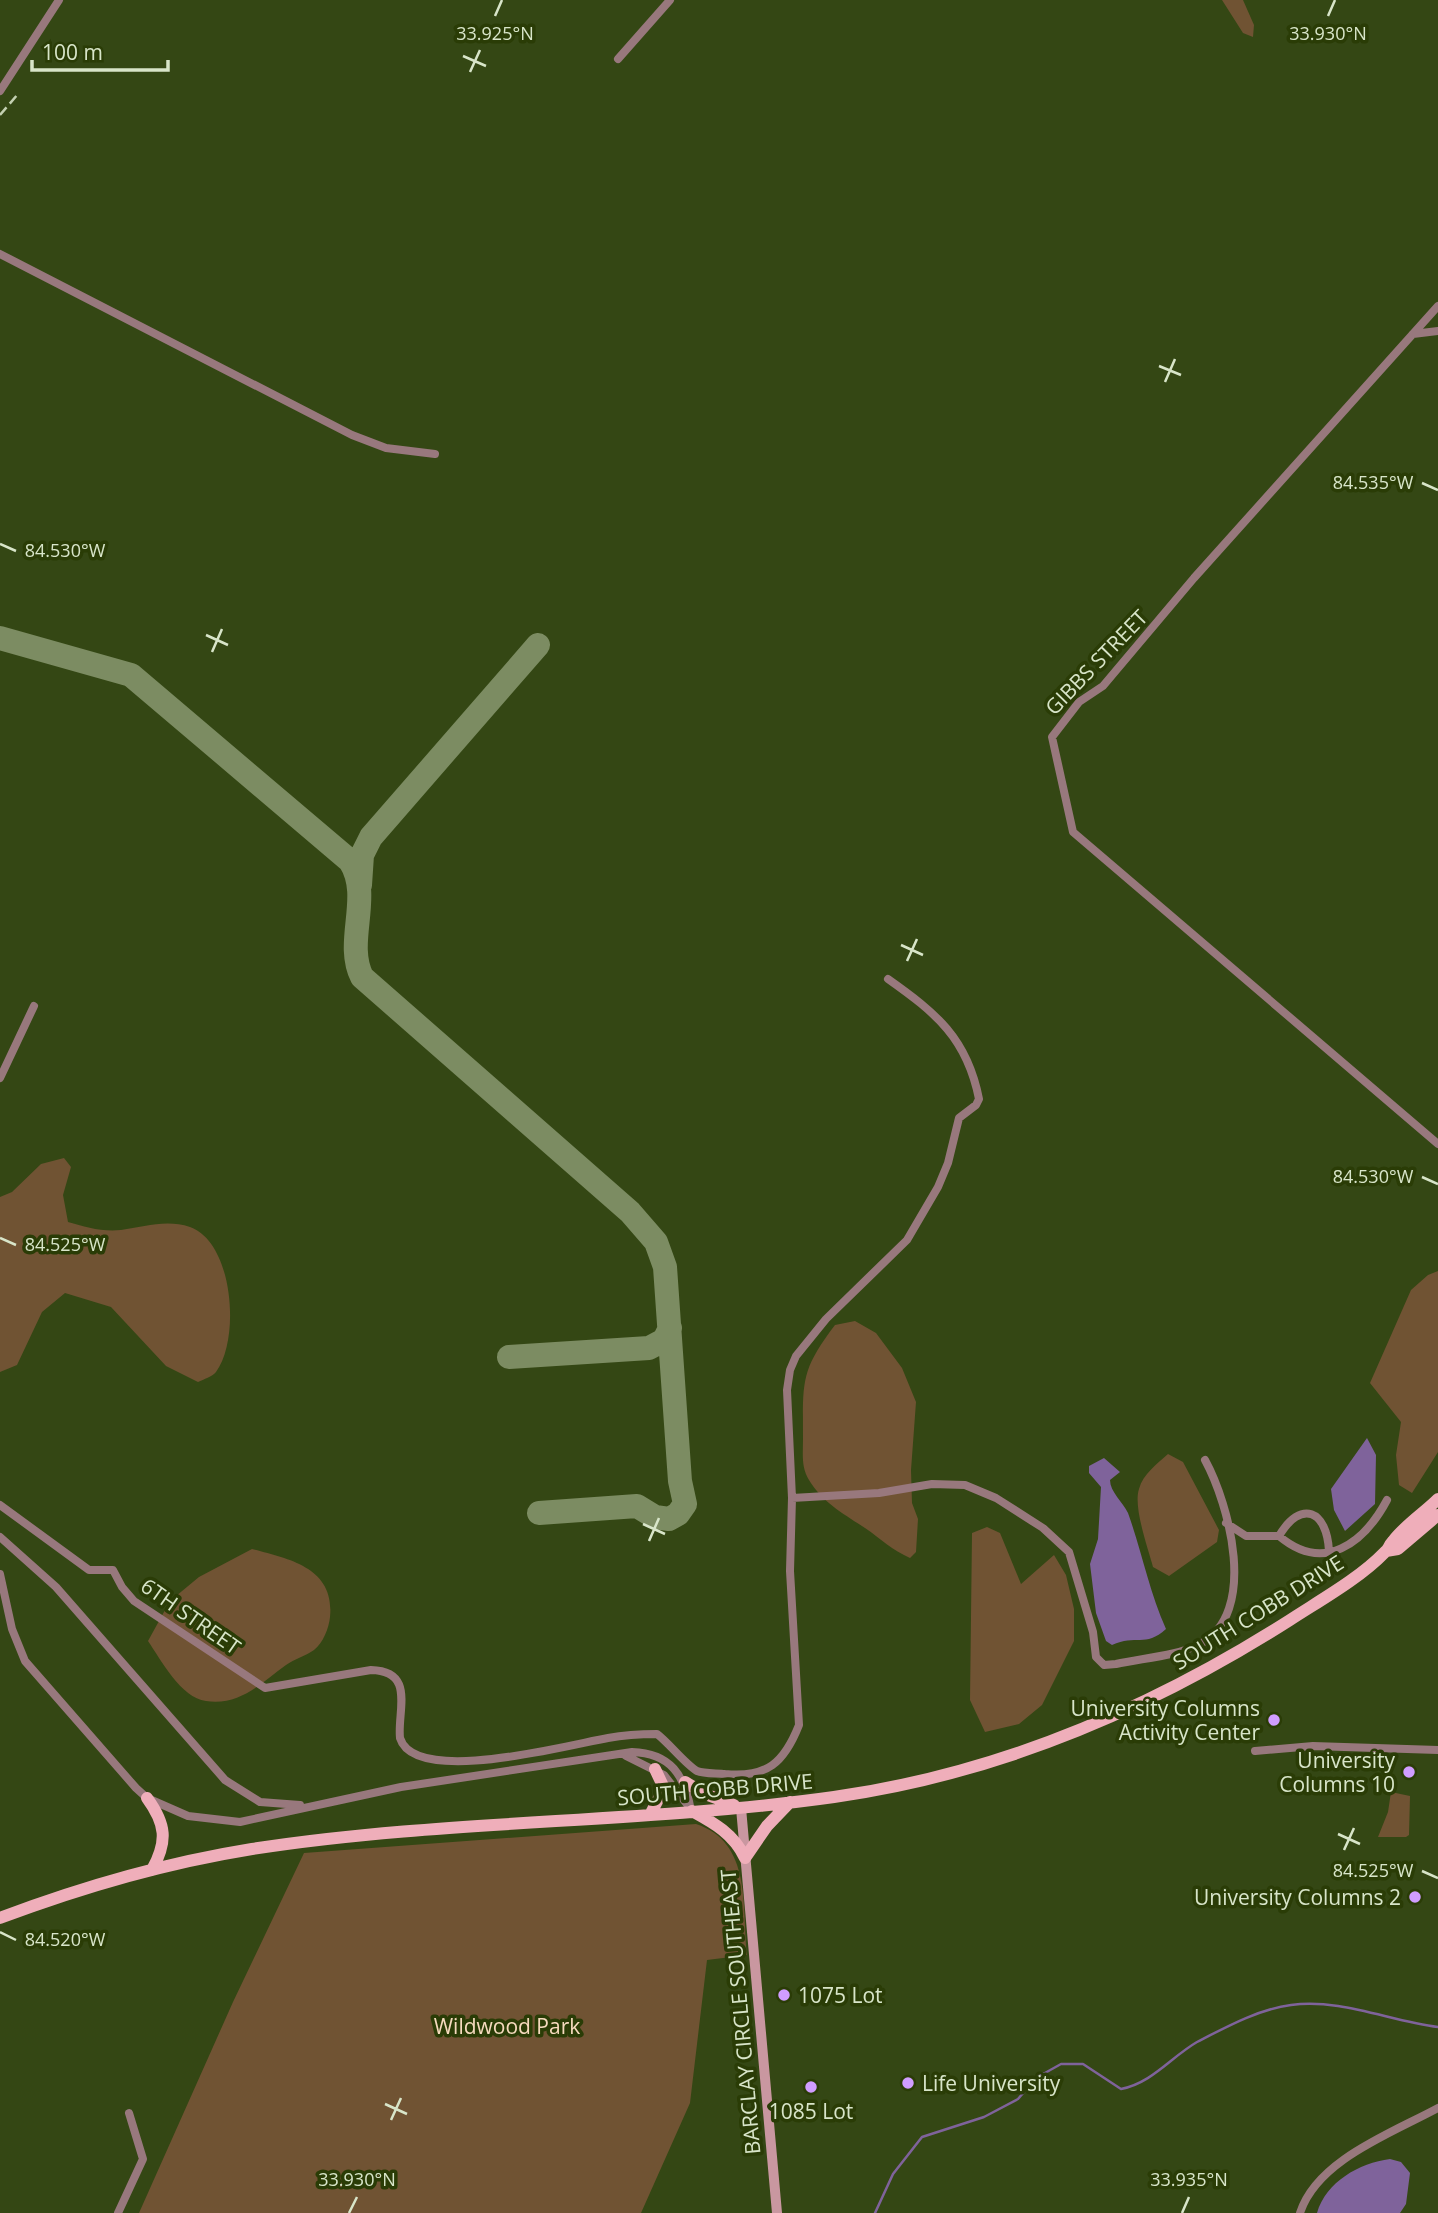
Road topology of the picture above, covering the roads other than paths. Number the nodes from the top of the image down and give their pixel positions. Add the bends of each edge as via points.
1 (59, 0) edge
2 (670, 0) edge
3 (618, 59) dead end
4 (0, 91) edge
5 (0, 254) edge
6 (1438, 306) edge
7 (1438, 331) edge
8 (1413, 334) junction
9 (435, 454) dead end
10 (888, 979) dead end
11 (33, 1006) dead end
12 (0, 1078) edge
13 (1438, 1144) edge
14 (1205, 1460) dead end
15 (792, 1498) junction
16 (1438, 1499) edge
17 (1387, 1500) dead end
18 (0, 1505) edge
19 (1438, 1515) edge
20 (1226, 1522) junction
21 (1279, 1536) junction
22 (0, 1537) edge
23 (1329, 1551) junction
24 (1386, 1551) junction
25 (0, 1574) edge
26 (1438, 1750) edge
27 (1255, 1751) dead end
28 (623, 1755) junction
29 (655, 1769) junction
30 (685, 1782) junction
31 (147, 1798) junction
32 (790, 1802) junction
33 (308, 1805) junction
34 (741, 1808) junction
35 (691, 1811) junction
36 (650, 1815) junction
37 (746, 1858) junction
38 (152, 1870) junction
39 (0, 1918) edge
40 (1438, 2108) edge
41 (129, 2113) dead end
42 (118, 2213) edge
43 (777, 2213) edge
44 (1300, 2213) edge

1 - 4 street
2 - 3 street
5 - 9 street via 352,435 386,448
6 - 8 street, GIBBS STREET
7 - 8 street
8 - 13 street, GIBBS STREET via 1103,686 1079,702 1052,737 1073,832
10 - 15 street via 943,1021 965,1052 979,1098 960,1118 938,1187 907,1240 796,1356 787,1390
11 - 12 street
14 - 20 street via 1219,1486
15 - 18 street, 6TH STREET via 790,1572 799,1725 779,1761 763,1772 739,1774 698,1771 657,1734 607,1738 500,1759 439,1760 414,1754 402,1744 400,1685 386,1672 371,1670 265,1688 134,1601 113,1570 89,1570
15 - 20 street via 878,1493 932,1484 965,1485 996,1498 1043,1528 1069,1552 1096,1657 1104,1665 1189,1648 1218,1628 1236,1583
16 - 24 main road, SOUTH COBB DRIVE via 1393,1539
17 - 23 street via 1377,1520 1353,1545
19 - 24 main road, SOUTH COBB DRIVE via 1398,1549
20 - 21 street via 1246,1536
21 - 23 street via 1307,1551
21 - 23 street via 1294,1520 1318,1516 1329,1536
22 - 33 street via 56,1587 225,1780 260,1802
24 - 32 main road, SOUTH COBB DRIVE via 1241,1650 1104,1719 951,1774
25 - 31 street via 12,1629 25,1661
26 - 27 street via 1313,1746
28 - 29 street
28 - 30 street via 638,1752 660,1759
28 - 33 street
29 - 35 street via 670,1780
29 - 36 main road via 664,1788
30 - 34 main road
30 - 35 street
31 - 33 street via 188,1816 227,1823
31 - 38 main road via 162,1821 165,1836
32 - 34 main road, SOUTH COBB DRIVE
32 - 37 main road
34 - 35 main road, SOUTH COBB DRIVE
34 - 37 street, BARCLAY CIRCLE SOUTHEAST
35 - 36 main road, SOUTH COBB DRIVE
35 - 37 main road via 724,1830
36 - 38 main road, SOUTH COBB DRIVE via 293,1843
37 - 43 street, BARCLAY CIRCLE SOUTHEAST
38 - 39 main road, SOUTH COBB DRIVE
40 - 44 street via 1332,2167 1311,2189
41 - 42 street via 143,2159

